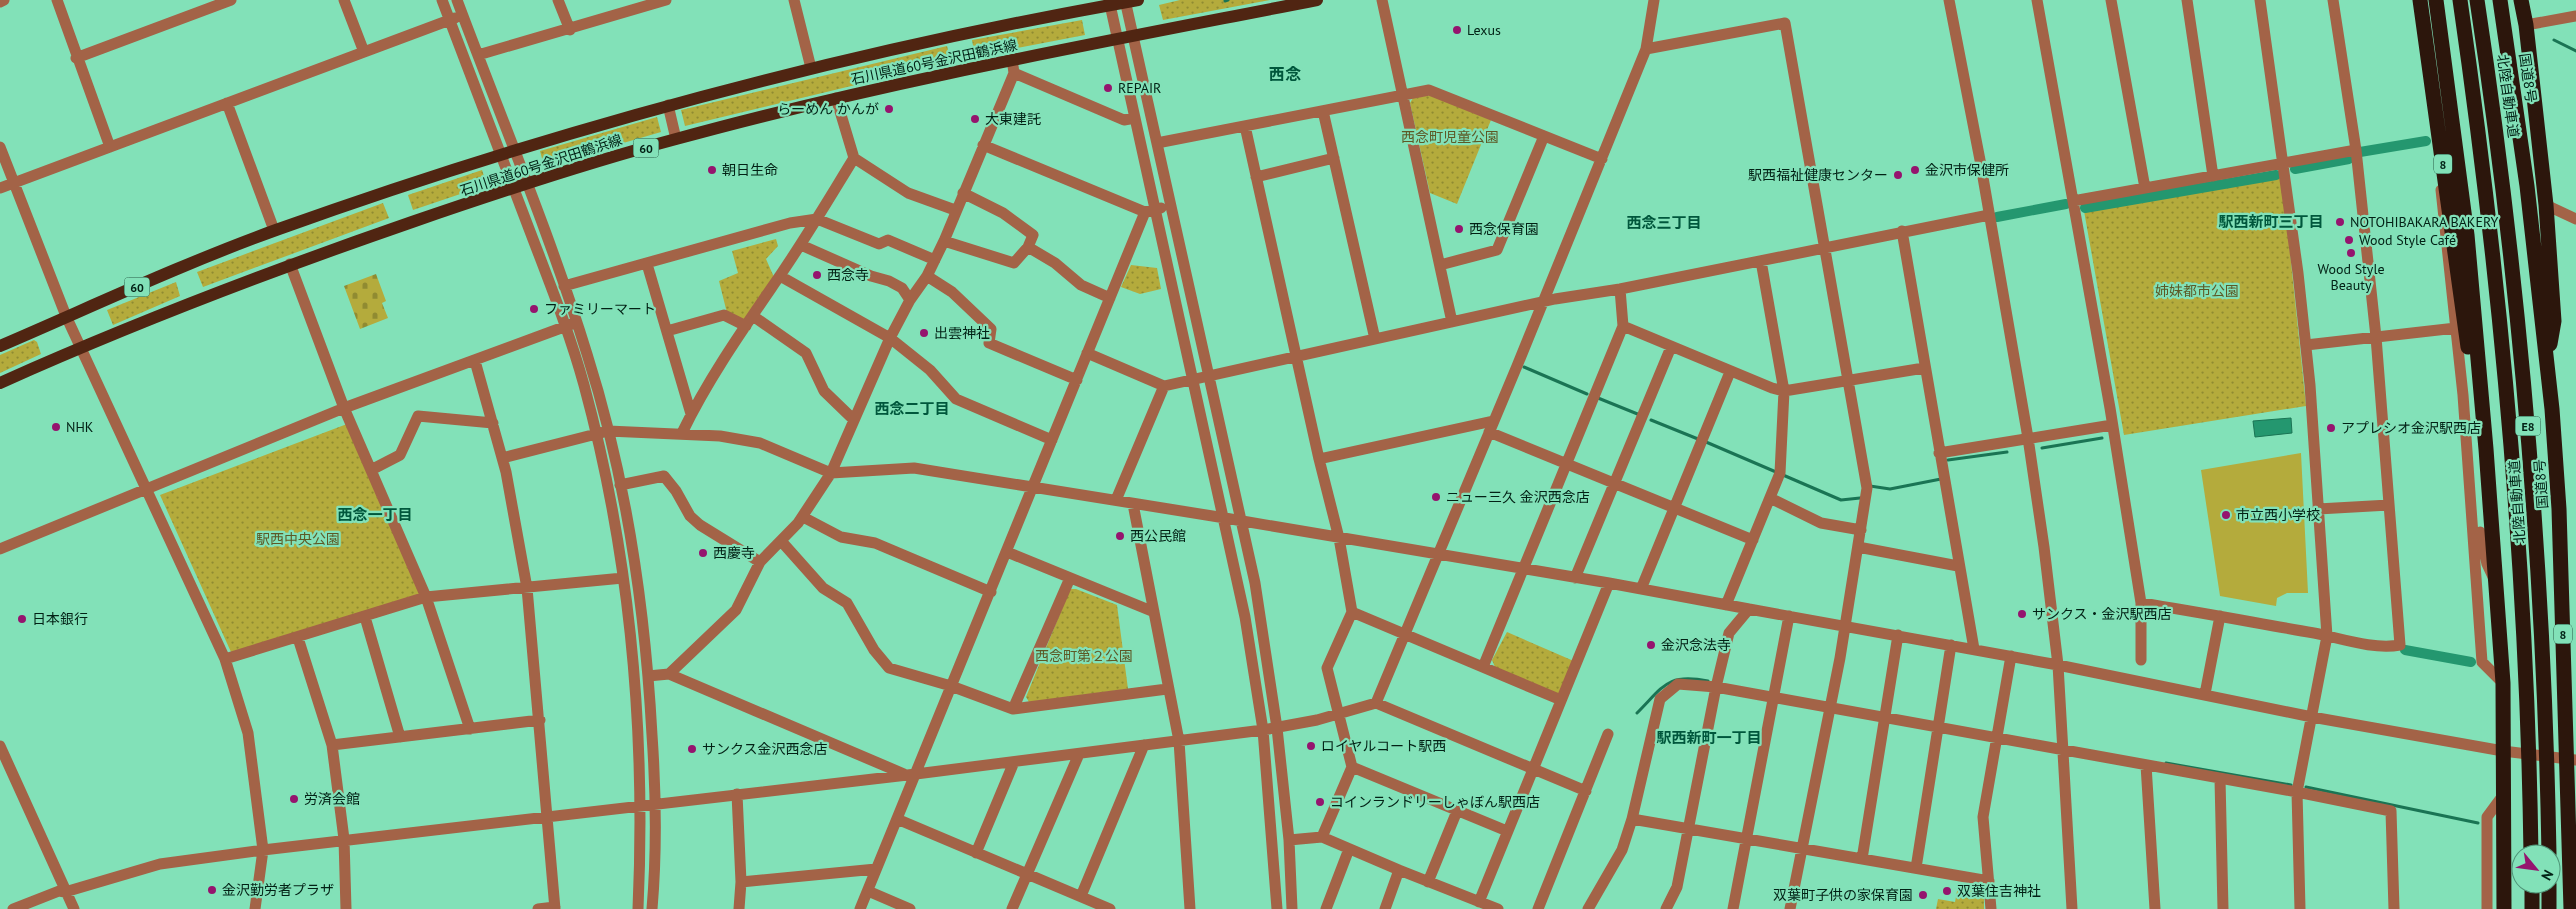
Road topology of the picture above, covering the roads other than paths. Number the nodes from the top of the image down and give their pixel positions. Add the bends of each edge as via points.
1 (4, 0) edge
2 (57, 0) edge
3 (231, 0) edge
4 (344, 0) edge
5 (442, 0) edge
6 (457, 0) edge
7 (558, 0) edge
8 (666, 0) edge
9 (794, 0) edge
10 (1317, 0) edge
11 (1382, 0) edge
12 (1654, 0) edge
13 (1949, 0) edge
14 (2037, 0) edge
15 (2111, 0) edge
16 (2187, 0) edge
17 (2260, 0) edge
18 (2333, 0) edge
19 (2420, 0) edge
20 (2436, 0) edge
21 (2460, 0) edge
22 (2477, 0) edge
23 (2500, 0) edge
24 (2521, 0) edge
25 (1130, 1) edge
26 (0, 2) edge
27 (1110, 3) edge
28 (462, 15) junction
29 (2576, 16) edge
30 (450, 20) junction
31 (2526, 25) junction
32 (570, 30) junction
33 (1133, 36) junction
34 (1117, 40) junction
35 (1646, 49) junction
36 (364, 52) junction
37 (478, 55) junction
38 (76, 58) junction
39 (1012, 60) junction
40 (811, 68) junction
41 (1014, 73) junction
42 (1402, 96) junction
43 (836, 98) junction
44 (227, 103) junction
45 (668, 105) junction
46 (1323, 111) junction
47 (1135, 118) junction
48 (1245, 126) junction
49 (1544, 136) junction
50 (676, 139) junction
51 (2440, 141) junction
52 (1157, 143) junction
53 (983, 146) junction
54 (0, 147) edge
55 (110, 147) junction
56 (513, 150) junction
57 (2356, 150) junction
58 (501, 154) junction
59 (854, 158) junction
60 (1334, 158) junction
61 (1602, 159) junction
62 (2284, 164) junction
63 (2213, 176) junction
64 (1256, 177) junction
65 (13, 182) junction
66 (526, 183) junction
67 (0, 188) edge
68 (513, 188) junction
69 (2144, 188) junction
70 (963, 193) junction
71 (2073, 201) junction
72 (2546, 205) junction
73 (1170, 206) junction
74 (955, 210) junction
75 (1150, 211) junction
76 (1989, 215) junction
77 (817, 219) junction
78 (2576, 219) edge
79 (274, 230) junction
80 (1902, 231) junction
81 (944, 241) junction
82 (800, 245) junction
83 (1028, 247) junction
84 (1826, 248) junction
85 (934, 260) junction
86 (1761, 261) junction
87 (290, 264) junction
88 (647, 264) junction
89 (1440, 265) junction
90 (780, 276) junction
91 (927, 276) junction
92 (564, 286) junction
93 (1620, 288) junction
94 (1110, 298) junction
95 (910, 300) junction
96 (1544, 302) junction
97 (66, 316) junction
98 (750, 321) junction
99 (1452, 322) junction
100 (571, 325) junction
101 (1623, 326) junction
102 (2456, 328) junction
103 (667, 331) junction
104 (2376, 337) junction
105 (890, 338) junction
106 (1375, 339) junction
107 (2306, 344) junction
108 (0, 346) edge
109 (1671, 347) junction
110 (81, 349) junction
111 (1087, 354) junction
112 (1296, 357) junction
113 (2547, 360) junction
114 (475, 361) junction
115 (1924, 368) junction
116 (1730, 372) junction
117 (1209, 376) junction
118 (1076, 380) junction
119 (1194, 380) junction
120 (1849, 380) junction
121 (0, 383) edge
122 (1164, 386) junction
123 (1784, 391) junction
124 (2463, 395) junction
125 (344, 408) junction
126 (2477, 413) junction
127 (691, 414) junction
128 (854, 420) junction
129 (493, 423) junction
130 (2112, 425) junction
131 (1491, 426) junction
132 (608, 431) junction
133 (682, 433) junction
134 (596, 434) junction
135 (2028, 438) junction
136 (1052, 440) junction
137 (2486, 449) junction
138 (1940, 453) junction
139 (502, 458) junction
140 (1319, 459) junction
141 (1566, 463) junction
142 (371, 470) junction
143 (831, 473) junction
144 (1615, 483) junction
145 (620, 485) junction
146 (145, 488) junction
147 (1033, 488) junction
148 (1770, 498) junction
149 (1116, 500) junction
150 (1134, 504) junction
151 (2389, 505) junction
152 (1674, 508) junction
153 (2318, 509) junction
154 (803, 517) junction
155 (1225, 518) junction
156 (1242, 521) junction
157 (1861, 530) junction
158 (2474, 532) junction
159 (1340, 538) junction
160 (1753, 540) junction
161 (782, 542) junction
162 (1858, 547) junction
163 (0, 549) edge
164 (1007, 552) junction
165 (1439, 554) junction
166 (760, 562) junction
167 (1958, 566) junction
168 (1523, 569) junction
169 (624, 578) junction
170 (1070, 578) junction
171 (1575, 578) junction
172 (2495, 580) junction
173 (1608, 583) junction
174 (527, 588) junction
175 (1641, 589) junction
176 (991, 592) junction
177 (426, 598) junction
178 (2140, 604) junction
179 (1726, 605) junction
180 (1749, 610) junction
181 (1154, 612) junction
182 (1352, 612) junction
183 (1789, 616) junction
184 (2220, 616) junction
185 (365, 617) junction
186 (644, 625) junction
187 (1845, 625) junction
188 (631, 626) junction
189 (1407, 634) junction
190 (1898, 635) junction
191 (2327, 636) junction
192 (298, 638) junction
193 (1951, 645) junction
194 (1974, 649) junction
195 (2011, 656) junction
196 (225, 659) junction
197 (2142, 660) dead end
198 (2058, 665) junction
199 (1483, 667) junction
200 (669, 674) junction
201 (648, 676) junction
202 (1717, 683) junction
203 (2503, 683) junction
204 (951, 686) junction
205 (1167, 689) junction
206 (1773, 694) junction
207 (2205, 694) junction
208 (1561, 700) junction
209 (1376, 703) junction
210 (1830, 705) junction
211 (1013, 709) junction
212 (1338, 713) junction
213 (1884, 715) junction
214 (2312, 716) junction
215 (540, 720) junction
216 (1937, 725) junction
217 (1278, 728) junction
218 (470, 729) junction
219 (1263, 730) junction
220 (1608, 734) dead end
221 (1996, 736) junction
222 (400, 737) junction
223 (1179, 741) junction
224 (332, 745) junction
225 (1144, 745) junction
226 (0, 746) edge
227 (2063, 751) junction
228 (2503, 751) junction
229 (1079, 754) junction
230 (2571, 760) edge
231 (1014, 762) junction
232 (2146, 765) junction
233 (1352, 768) junction
234 (1533, 768) junction
235 (911, 774) junction
236 (2220, 779) junction
237 (1586, 791) junction
238 (2297, 792) junction
239 (2505, 793) junction
240 (737, 794) junction
241 (656, 803) junction
242 (641, 805) junction
243 (1457, 811) junction
244 (548, 816) junction
245 (898, 819) junction
246 (1632, 819) junction
247 (1688, 829) junction
248 (1507, 832) junction
249 (1322, 837) junction
250 (344, 839) junction
251 (1747, 839) junction
252 (1288, 840) junction
253 (2532, 844) edge
254 (2549, 844) edge
255 (1349, 848) junction
256 (1802, 848) junction
257 (263, 850) junction
258 (976, 852) junction
259 (1862, 859) junction
260 (1916, 868) junction
261 (876, 869) junction
262 (1399, 870) junction
263 (1027, 874) junction
264 (1989, 881) junction
265 (741, 882) junction
266 (1428, 882) junction
267 (868, 891) junction
268 (65, 892) junction
269 (2532, 894) edge
270 (2549, 894) edge
271 (1081, 896) junction
272 (1479, 902) junction
273 (555, 908) edge
274 (13, 909) edge
275 (74, 909) edge
276 (255, 909) edge
277 (346, 909) edge
278 (538, 909) edge
279 (638, 909) edge
280 (652, 909) edge
281 (739, 909) edge
282 (860, 909) edge
283 (910, 909) edge
284 (1012, 909) edge
285 (1110, 909) edge
286 (1190, 909) edge
287 (1277, 909) edge
288 (1292, 909) edge
289 (1326, 909) edge
290 (1385, 909) edge
291 (1498, 909) edge
292 (1538, 909) edge
293 (1588, 909) edge
294 (1666, 909) edge
295 (1733, 909) edge
296 (1790, 909) edge
297 (1991, 909) edge
298 (2072, 909) edge
299 (2154, 909) edge
300 (2223, 909) edge
301 (2300, 909) edge
302 (2394, 909) edge
303 (2487, 909) edge
304 (2504, 909) edge
305 (2532, 909) edge
306 (2549, 909) edge
307 (2570, 909) edge

1 - 26 street
2 - 38 street
3 - 38 street
4 - 36 street
5 - 30 street
6 - 28 street
7 - 32 street
8 - 32 street
9 - 40 street
10 - 33 main road, 石川県道60号金沢田鶴浜線 / 60
11 - 42 street
12 - 35 street
13 - 76 street
14 - 71 street
15 - 69 street
16 - 63 street
17 - 62 street
18 - 57 street
19 - 51 highway, 8
20 - 137 highway, 8 via 2467,236
21 - 253 highway, 北陸自動車道 / E8, bridge via 2492,231 2505,356 2524,631
22 - 254 highway, 北陸自動車道 / E8, bridge via 2500,157 2523,366 2542,631
23 - 113 highway, 国道8号 / 8 via 2527,186
24 - 31 highway, 8
25 - 27 main road, 石川県道60号金沢田鶴浜線 / 60
25 - 33 street
27 - 34 street
27 - 40 main road, 石川県道60号金沢田鶴浜線 / 60
28 - 30 street
28 - 37 street
29 - 31 street
30 - 36 street
30 - 58 street
31 - 72 highway, 8
32 - 37 street
33 - 34 main road, 石川県道60号金沢田鶴浜線 / 60
33 - 52 street
34 - 39 main road, 石川県道60号金沢田鶴浜線 / 60
34 - 47 street
35 - 61 street
35 - 84 street via 1785,23
36 - 44 street
37 - 56 street
38 - 55 street
39 - 41 street
39 - 43 main road, 石川県道60号金沢田鶴浜線 / 60
40 - 45 main road, 石川県道60号金沢田鶴浜線 / 60
41 - 47 street via 1124,120
41 - 53 street
42 - 46 street
42 - 49 street via 1435,91
42 - 89 street
43 - 50 main road, 石川県道60号金沢田鶴浜線 / 60
43 - 59 street
44 - 55 street
44 - 79 street
45 - 50 street
45 - 56 main road, 石川県道60号金沢田鶴浜線 / 60
46 - 48 street
46 - 60 street
47 - 75 street
48 - 52 street
48 - 64 street
49 - 61 street
49 - 89 street via 1497,250
50 - 66 main road, 石川県道60号金沢田鶴浜線 / 60
51 - 102 street via 2441,206
51 - 126 highway, 8
52 - 73 street
53 - 70 street
53 - 75 street
54 - 65 street
55 - 65 street
56 - 58 main road, 石川県道60号金沢田鶴浜線 / 60
56 - 66 street
57 - 62 street
57 - 104 street
58 - 68 street
58 - 79 main road, 石川県道60号金沢田鶴浜線 / 60
59 - 74 street via 908,193
59 - 77 street
60 - 64 street
60 - 106 street
61 - 96 street
62 - 63 street
62 - 107 street
63 - 69 street
64 - 112 street
65 - 67 street
65 - 97 street
66 - 68 main road, 石川県道60号金沢田鶴浜線 / 60
66 - 92 street
68 - 87 main road, 石川県道60号金沢田鶴浜線 / 60
68 - 100 street
69 - 71 street
70 - 74 street
70 - 83 street via 1003,213 1033,235
71 - 130 street
72 - 78 street
72 - 113 highway, 8 via 2554,321
73 - 75 street
73 - 117 street
74 - 81 street
75 - 94 street
75 - 119 street
76 - 80 street
76 - 135 street
77 - 82 street
77 - 85 street via 878,244 888,240
77 - 88 street via 790,223
79 - 97 main road, 石川県道60号金沢田鶴浜線 / 60
80 - 84 street
80 - 115 street
81 - 83 street via 1014,263
81 - 85 street
82 - 90 street
82 - 95 street via 889,281 902,288
83 - 94 street via 1055,263 1081,285
84 - 86 street
84 - 120 street
85 - 91 street
86 - 93 street
86 - 123 street
87 - 110 main road, 石川県道60号金沢田鶴浜線 / 60
87 - 125 street
88 - 92 street
88 - 103 street
89 - 99 street
90 - 98 street
90 - 105 street
91 - 95 street
91 - 118 street via 952,292 991,329 989,343
92 - 100 street
93 - 96 street
93 - 101 street
94 - 111 street
95 - 105 street
96 - 99 street
96 - 131 street
97 - 108 main road, 石川県道60号金沢田鶴浜線 / 60
97 - 110 street
98 - 103 street via 724,315
98 - 127 street
98 - 128 street via 806,353 824,391
99 - 106 street
100 - 114 street
100 - 132 street
100 - 134 street
101 - 109 street
101 - 141 street
102 - 104 street
102 - 124 street
103 - 127 street
104 - 107 street
104 - 151 street
105 - 128 street
105 - 136 street via 930,370 956,399
106 - 112 street
107 - 153 street
109 - 116 street
109 - 144 street
110 - 121 main road, 石川県道60号金沢田鶴浜線 / 60
110 - 146 street
111 - 118 street
111 - 122 street
112 - 117 street
112 - 140 street
113 - 230 highway, 国道8号 / 8 via 2559,509
114 - 125 street
114 - 129 street
115 - 120 street
115 - 138 street
116 - 123 street
116 - 152 street
117 - 119 street
117 - 156 street
118 - 136 street
119 - 122 street
119 - 155 street
120 - 123 street
120 - 157 street via 1867,488
122 - 149 street
123 - 148 street via 1780,473
124 - 126 street
124 - 158 street
125 - 142 street
125 - 146 street
126 - 137 highway, 8
127 - 133 street
128 - 143 street
129 - 139 street
129 - 142 street via 418,416 400,455
130 - 135 street
130 - 178 street
131 - 140 street
131 - 141 street
131 - 165 street
132 - 133 street
132 - 134 street
132 - 145 street
133 - 143 street via 760,443
134 - 139 street
134 - 169 street
135 - 138 street
135 - 198 street
136 - 147 street
137 - 172 highway, 8
138 - 167 street
139 - 174 street
140 - 159 street
141 - 144 street
141 - 168 street
142 - 177 street
143 - 147 street via 914,468
143 - 154 street
144 - 152 street
144 - 171 street
145 - 166 street via 664,476 700,526
145 - 186 street
146 - 163 street
146 - 196 street
147 - 149 street
147 - 164 street
148 - 157 street via 1821,522
148 - 160 street
149 - 150 street
150 - 155 street
150 - 181 street
151 - 153 street
151 - 191 street via 2400,645 2390,647
152 - 160 street
152 - 175 street
153 - 191 street
154 - 161 street
154 - 176 street via 841,536 875,543
155 - 156 street
155 - 219 street via 1246,617
156 - 159 street
156 - 217 street
157 - 162 street
158 - 172 street via 2480,532 2486,564
158 - 203 street via 2482,662
159 - 165 street
159 - 182 street
160 - 179 street
161 - 166 street
161 - 204 street via 823,588 847,603 874,650 889,668
162 - 167 street
162 - 187 street
164 - 170 street
164 - 176 street
165 - 168 street
165 - 189 street
166 - 200 street via 736,610
167 - 194 street
168 - 171 street
168 - 199 street
169 - 174 street
169 - 188 street
170 - 181 street
170 - 211 street
171 - 173 street
172 - 203 highway, 8
173 - 175 street
173 - 208 street
174 - 177 street
174 - 215 street
175 - 179 street
176 - 204 street
177 - 185 street
177 - 218 street
178 - 184 street
178 - 197 street
179 - 180 street
180 - 183 street
180 - 202 street via 1729,633
181 - 205 street
182 - 189 street
182 - 212 street via 1327,668
183 - 187 street
183 - 206 street
184 - 191 street
184 - 207 street
185 - 192 street
185 - 222 street
186 - 188 street
186 - 201 street
187 - 190 street
187 - 210 street
188 - 242 street
189 - 199 street
189 - 209 street
190 - 193 street
190 - 213 street
191 - 214 street
192 - 196 street
192 - 224 street
193 - 194 street
193 - 216 street
194 - 195 street
195 - 198 street
195 - 221 street
196 - 257 street via 248,733
198 - 207 street
198 - 227 street
199 - 208 street
200 - 201 street
200 - 235 street
201 - 241 street
202 - 206 street
202 - 246 street via 1678,684 1660,699
202 - 247 street
203 - 228 highway, 8
204 - 211 street
204 - 235 street
205 - 211 street
205 - 223 street
206 - 210 street
206 - 251 street
207 - 214 street
208 - 234 street
209 - 212 street
209 - 234 street
210 - 213 street
210 - 256 street
212 - 217 street
212 - 233 street
213 - 216 street
213 - 259 street
214 - 228 street
214 - 238 street
215 - 218 street
215 - 244 street
216 - 221 street
216 - 260 street
217 - 219 street
217 - 252 street
218 - 222 street
219 - 223 street
219 - 287 street
220 - 237 street
221 - 227 street
221 - 264 street via 1983,817
222 - 224 street
223 - 225 street
223 - 286 street
224 - 250 street
225 - 229 street
225 - 271 street
226 - 268 street
227 - 232 street
227 - 298 street
228 - 230 street
228 - 239 highway, 8
229 - 231 street
229 - 263 street
230 - 307 highway, 国道8号 / 8
231 - 235 street
231 - 258 street
232 - 236 street
232 - 299 street
233 - 243 street
233 - 249 street
234 - 237 street
234 - 248 street
235 - 240 street
235 - 245 street
236 - 238 street
236 - 300 street
237 - 292 street
238 - 301 street
238 - 302 street via 2391,812
239 - 303 street via 2487,817
239 - 304 highway, 8
240 - 241 street
240 - 265 street
241 - 242 street
241 - 280 street
242 - 244 street
242 - 279 street
243 - 248 street
243 - 266 street
244 - 250 street
244 - 273 street
245 - 258 street
245 - 261 street
246 - 247 street
246 - 293 street via 1622,850
247 - 251 street
247 - 294 street via 1677,887
248 - 272 street
249 - 252 street
249 - 255 street
250 - 257 street
250 - 277 street
251 - 256 street
251 - 295 street
252 - 288 street
255 - 262 street
255 - 289 street
256 - 259 street
256 - 296 street
257 - 268 street via 160,864
257 - 276 street
258 - 263 street
259 - 260 street
260 - 264 street
261 - 265 street
261 - 267 street
262 - 266 street
262 - 290 street
263 - 271 street
263 - 284 street
264 - 297 street
265 - 281 street
266 - 272 street
267 - 282 street
267 - 283 street
268 - 274 street via 59,891
268 - 275 street
269 - 305 highway
270 - 306 highway
271 - 285 street
272 - 291 street
273 - 278 street

